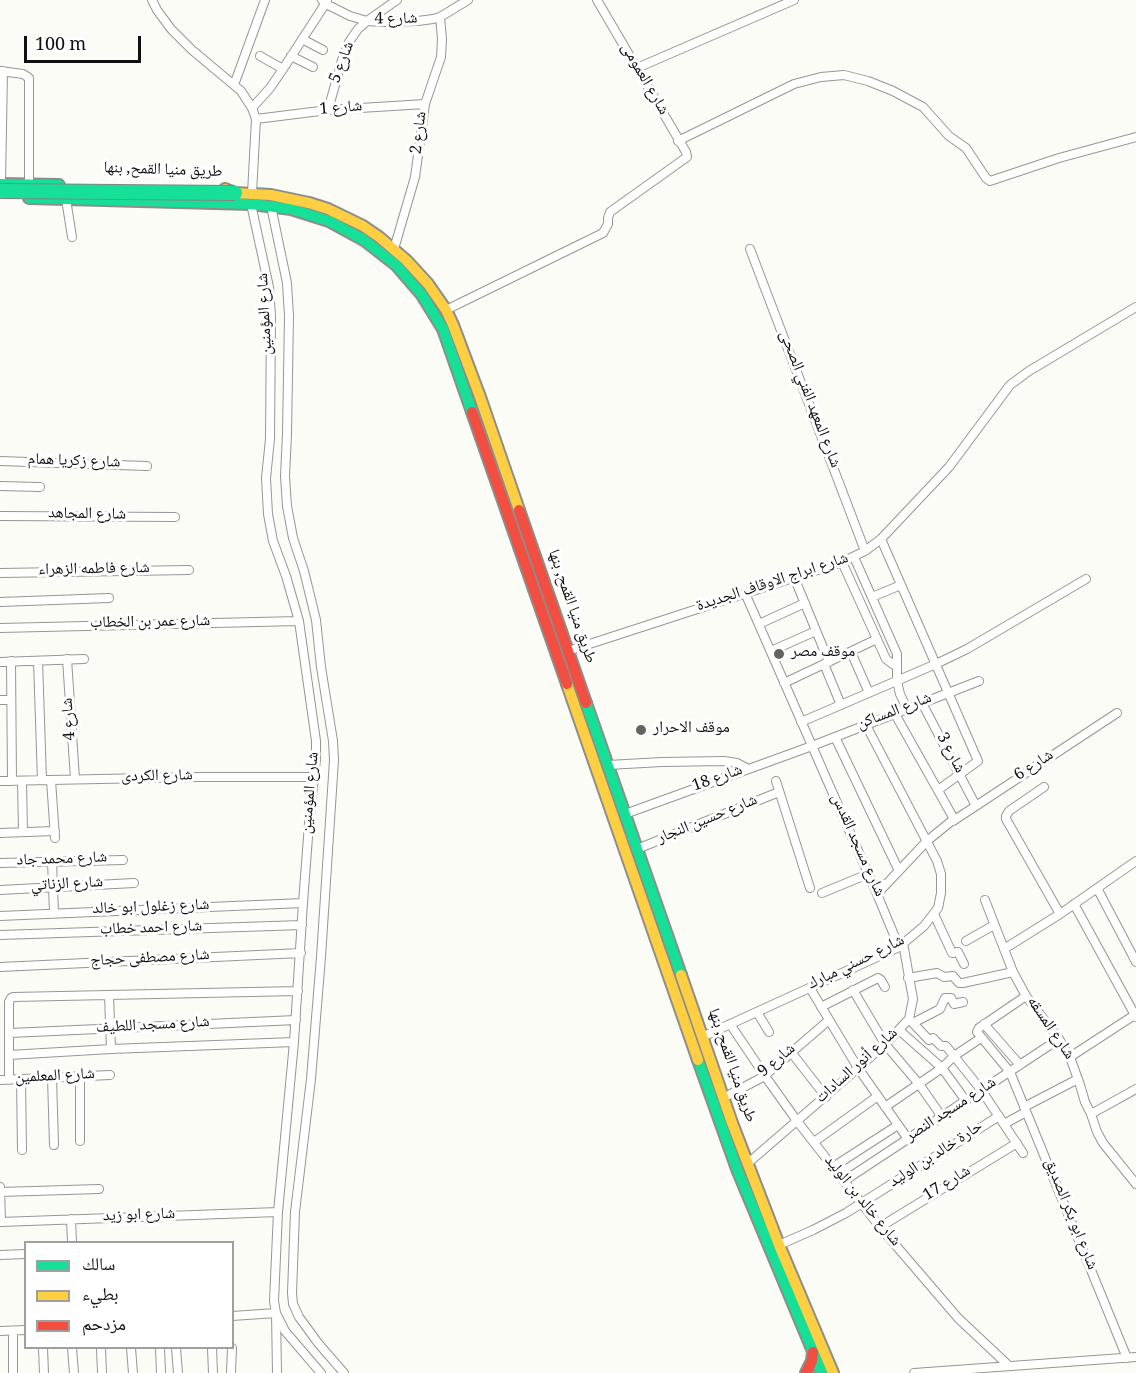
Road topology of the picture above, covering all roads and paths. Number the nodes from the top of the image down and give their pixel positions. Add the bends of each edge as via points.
1 (152, 0) edge
2 (266, 0) edge
3 (397, 0) edge
4 (468, 0) edge
5 (597, 0) edge
6 (794, 0) edge
7 (325, 1) edge
8 (440, 17) junction
9 (367, 21) junction
10 (302, 39) junction
11 (323, 50) dead end
12 (260, 56) dead end
13 (291, 56) junction
14 (313, 67) dead end
15 (637, 68) junction
16 (283, 69) junction
17 (2, 71) edge
18 (234, 85) junction
19 (425, 104) junction
20 (252, 108) junction
21 (328, 110) junction
22 (256, 119) junction
23 (1136, 137) edge
24 (678, 141) junction
25 (29, 184) junction
26 (0, 191) edge
27 (235, 193) junction
28 (66, 199) junction
29 (252, 199) junction
30 (163, 201) junction
31 (271, 206) junction
32 (72, 237) dead end
33 (394, 249) junction
34 (750, 249) dead end
35 (1136, 307) edge
36 (446, 310) junction
37 (491, 446) junction
38 (0, 461) edge
39 (147, 466) dead end
40 (0, 486) edge
41 (40, 487) dead end
42 (0, 516) edge
43 (174, 517) dead end
44 (881, 539) junction
45 (865, 551) junction
46 (854, 557) junction
47 (842, 562) junction
48 (189, 570) dead end
49 (0, 573) edge
50 (794, 577) junction
51 (1086, 579) dead end
52 (901, 585) junction
53 (745, 593) junction
54 (872, 597) junction
55 (109, 598) dead end
56 (0, 602) edge
57 (805, 603) junction
58 (299, 621) junction
59 (759, 624) junction
60 (0, 628) edge
61 (816, 630) junction
62 (877, 639) junction
63 (568, 651) junction
64 (771, 651) junction
65 (851, 652) junction
66 (67, 659) junction
67 (84, 659) dead end
68 (11, 661) junction
69 (38, 661) junction
70 (0, 662) edge
71 (827, 663) junction
72 (936, 664) junction
73 (897, 667) junction
74 (897, 681) junction
75 (979, 681) dead end
76 (784, 683) junction
77 (869, 693) junction
78 (948, 693) junction
79 (0, 700) edge
80 (11, 700) junction
81 (922, 703) junction
82 (841, 705) junction
83 (907, 709) junction
84 (1117, 713) dead end
85 (895, 714) junction
86 (801, 722) junction
87 (866, 725) junction
88 (835, 737) junction
89 (812, 746) junction
90 (608, 765) junction
91 (748, 769) junction
92 (959, 774) junction
93 (314, 777) junction
94 (75, 779) junction
95 (42, 780) junction
96 (51, 780) junction
97 (0, 781) edge
98 (12, 781) junction
99 (22, 781) junction
100 (776, 781) dead end
101 (1044, 786) dead end
102 (938, 790) junction
103 (779, 792) junction
104 (976, 806) junction
105 (625, 814) junction
106 (953, 821) junction
107 (23, 832) junction
108 (0, 833) edge
109 (927, 841) junction
110 (637, 849) junction
111 (123, 860) dead end
112 (52, 861) junction
113 (1136, 861) edge
114 (0, 863) edge
115 (899, 871) junction
116 (868, 874) junction
117 (134, 883) dead end
118 (53, 887) junction
119 (810, 888) dead end
120 (1097, 888) junction
121 (0, 890) edge
122 (822, 893) dead end
123 (877, 894) junction
124 (985, 900) dead end
125 (303, 903) junction
126 (1074, 904) junction
127 (54, 914) junction
128 (934, 914) junction
129 (1060, 914) junction
130 (0, 916) edge
131 (302, 925) junction
132 (994, 926) junction
133 (0, 935) edge
134 (966, 941) dead end
135 (901, 945) junction
136 (1004, 949) junction
137 (301, 953) junction
138 (1136, 962) edge
139 (964, 964) dead end
140 (0, 967) edge
141 (1012, 972) junction
142 (908, 978) junction
143 (885, 987) dead end
144 (810, 988) junction
145 (298, 990) junction
146 (853, 990) junction
147 (109, 995) junction
148 (1026, 996) junction
149 (963, 1002) dead end
150 (822, 1007) junction
151 (757, 1012) junction
152 (1135, 1016) edge
153 (296, 1020) junction
154 (829, 1020) junction
155 (911, 1021) junction
156 (730, 1024) junction
157 (984, 1024) junction
158 (110, 1029) junction
159 (899, 1030) junction
160 (769, 1032) dead end
161 (10, 1033) junction
162 (702, 1037) junction
163 (981, 1038) junction
164 (1059, 1039) junction
165 (294, 1042) junction
166 (885, 1044) junction
167 (111, 1049) junction
168 (791, 1052) junction
169 (9, 1055) junction
170 (954, 1056) junction
171 (1070, 1057) junction
172 (1020, 1065) junction
173 (858, 1068) junction
174 (942, 1068) junction
175 (1010, 1072) junction
176 (110, 1075) dead end
177 (80, 1076) junction
178 (765, 1076) junction
179 (52, 1078) junction
180 (21, 1079) junction
181 (1078, 1079) junction
182 (0, 1080) edge
183 (9, 1080) junction
184 (919, 1084) junction
185 (1136, 1089) edge
186 (982, 1091) junction
187 (826, 1096) junction
188 (878, 1096) junction
189 (723, 1098) junction
190 (966, 1101) junction
191 (885, 1107) junction
192 (1025, 1110) junction
193 (1091, 1114) junction
194 (999, 1116) junction
195 (942, 1117) junction
196 (797, 1121) junction
197 (1004, 1124) junction
198 (898, 1125) junction
199 (908, 1139) junction
200 (80, 1141) dead end
201 (814, 1142) junction
202 (1017, 1143) junction
203 (54, 1145) dead end
204 (22, 1150) dead end
205 (1023, 1153) dead end
206 (747, 1164) junction
207 (833, 1167) junction
208 (844, 1181) junction
209 (1136, 1184) edge
210 (0, 1187) edge
211 (99, 1189) dead end
212 (0, 1192) edge
213 (862, 1204) junction
214 (278, 1212) junction
215 (71, 1220) junction
216 (1, 1222) edge
217 (880, 1227) junction
218 (72, 1241) edge
219 (780, 1245) junction
220 (24, 1254) edge
221 (0, 1256) edge
222 (276, 1313) junction
223 (234, 1316) edge
224 (24, 1330) edge
225 (0, 1331) edge
226 (13, 1331) junction
227 (43, 1349) edge
228 (72, 1349) edge
229 (101, 1349) edge
230 (131, 1349) edge
231 (160, 1349) edge
232 (176, 1349) edge
233 (212, 1349) edge
234 (232, 1349) edge
235 (813, 1352) junction
236 (1132, 1357) edge
237 (1009, 1366) junction
238 (13, 1373) edge
239 (44, 1373) edge
240 (74, 1373) edge
241 (102, 1373) edge
242 (133, 1373) edge
243 (161, 1373) edge
244 (178, 1373) edge
245 (213, 1373) edge
246 (231, 1373) edge
247 (277, 1373) edge
248 (321, 1373) edge
249 (344, 1373) edge
250 (806, 1373) edge
251 (822, 1373) edge
252 (833, 1373) edge
253 (914, 1373) edge

1 - 18 street via 171,29
2 - 18 street
3 - 9 street, شارع 5
4 - 8 street
5 - 15 street, شارع العمومى
6 - 15 street
7 - 9 street, شارع 4
7 - 10 street
8 - 9 street, شارع 4
8 - 19 street, شارع 2 via 441,57
9 - 21 street, شارع 5 via 349,42
10 - 11 street
10 - 13 street
12 - 16 street
13 - 14 street
13 - 16 street
15 - 24 street, شارع العمومى
16 - 20 street
17 - 25 street via 29,78
17 - 26 street
18 - 20 street
19 - 21 street, شارع 1
19 - 33 street, شارع 2 via 415,177
20 - 22 street
21 - 22 street, شارع 1
22 - 29 street, شارع المؤمنين
23 - 24 street via 990,181 966,148 923,108 893,91 844,75 794,84
24 - 36 street, شارع العمومى via 687,155 685,160 610,213 603,233
25 - 26 main road, طريق منيا القمح, بنها
25 - 27 main road, طريق منيا القمح, بنها via 214,187
26 - 27 main road, bridge
26 - 28 main road, طريق منيا القمح, بنها
26 - 30 main road, bridge via 145,196
27 - 29 main road, طريق منيا القمح, بنها
28 - 30 main road, طريق منيا القمح, بنها
28 - 32 street
29 - 30 main road, طريق منيا القمح, بنها
29 - 31 main road, طريق منيا القمح, بنها
29 - 33 main road, طريق منيا القمح, بنها via 290,198 328,209 363,226
29 - 58 street, شارع المؤمنين via 271,316 268,514
31 - 37 main road, طريق منيا القمح, بنها via 310,214 347,230 381,251 410,279 443,329
31 - 249 street, شارع المؤمنين via 287,283 289,316 287,506 316,620 334,760 314,1046 295,1212 292,1293 299,1317
33 - 36 main road, طريق منيا القمح, بنها via 418,272
34 - 45 street, شارع المعهد الفني الصحى
35 - 44 street, شارع ابراج الاوقاف الجديدة via 1010,385 956,459
36 - 37 main road, طريق منيا القمح, بنها via 461,344
37 - 63 main road, طريق منيا القمح, بنها
37 - 235 main road, طريق منيا القمح, بنها via 729,1147
38 - 39 street, شارع زكريا همام
40 - 41 street
42 - 43 street, شارع المجاهد
44 - 45 street, شارع ابراج الاوقاف الجديدة
44 - 52 street
45 - 46 street, شارع ابراج الاوقاف الجديدة
46 - 47 street, شارع ابراج الاوقاف الجديدة
46 - 54 street
47 - 50 street, شارع ابراج الاوقاف الجديدة
47 - 62 street
48 - 49 street, شارع فاطمه الزهراء
50 - 53 street, شارع ابراج الاوقاف الجديدة
50 - 57 street
51 - 72 street
52 - 54 street
52 - 72 street
53 - 59 street, شارع مسجد القدس
53 - 63 street, شارع ابراج الاوقاف الجديدة
54 - 73 street via 897,654
55 - 56 street
57 - 59 street
57 - 61 street
58 - 60 street, شارع عمر بن الخطاب
58 - 93 street, شارع المؤمنين via 316,741
59 - 64 street, شارع مسجد القدس
61 - 64 street
61 - 71 street
62 - 65 street
62 - 73 street via 886,659
63 - 90 main road, طريق منيا القمح, بنها
64 - 76 street, شارع مسجد القدس
65 - 71 street
65 - 77 street
66 - 67 street
66 - 69 street
66 - 94 street, شارع 4
68 - 69 street
68 - 70 street
68 - 80 street
69 - 95 street
71 - 76 street
71 - 82 street
72 - 74 street
72 - 78 street
73 - 74 street
74 - 77 street
74 - 83 street
75 - 78 street, شارع المساكن
76 - 86 street, شارع مسجد القدس
77 - 82 street
78 - 81 street, شارع المساكن
78 - 92 street via 978,761
79 - 80 street
80 - 98 street
81 - 83 street, شارع المساكن
81 - 92 street, شارع 3
82 - 86 street
83 - 85 street, شارع المساكن
84 - 104 street, شارع 6
85 - 87 street, شارع المساكن
85 - 102 street
86 - 89 street, شارع مسجد القدس
87 - 88 street, شارع المساكن
87 - 109 street
88 - 89 street, شارع المساكن
88 - 115 street
89 - 91 street, شارع 18
89 - 116 street, شارع مسجد القدس
90 - 91 street via 724,761
90 - 105 main road, طريق منيا القمح, بنها
91 - 105 street, شارع 18
92 - 102 street
92 - 104 street, شارع 3
93 - 94 street, شارع الكردى
93 - 125 street, شارع المؤمنين
94 - 96 street, شارع الكردى
95 - 96 street, شارع الكردى
95 - 99 street, شارع الكردى
96 - 107 street via 55,834
97 - 98 street, شارع الكردى
98 - 99 street, شارع الكردى
99 - 107 street
100 - 103 street
101 - 129 street via 1010,811 1006,819
102 - 106 street
103 - 110 street, شارع حسين النجار
103 - 119 street
104 - 106 street, شارع 6
105 - 110 main road, طريق منيا القمح, بنها
106 - 109 street, شارع 6
107 - 108 street
109 - 115 street, شارع 6
109 - 128 street via 941,874 941,893
110 - 162 main road, طريق منيا القمح, بنها
111 - 112 street, شارع محمد جاد
112 - 114 street, شارع محمد جاد
112 - 118 street
113 - 120 street
115 - 123 street, شارع 6
116 - 122 street
116 - 123 street, شارع مسجد القدس
117 - 118 street, شارع الزناتي
118 - 121 street, شارع الزناتي
118 - 127 street
120 - 126 street
120 - 138 street
123 - 135 street, شارع مسجد القدس
124 - 132 street, شارع المسقه
125 - 127 street, شارع زغلول ابو خالد
125 - 131 street, شارع المؤمنين
126 - 129 street
126 - 152 street
127 - 130 street, شارع زغلول ابو خالد
128 - 135 street, شارع حسني مبارك
128 - 139 street via 952,953 958,952
129 - 136 street
131 - 133 street, شارع احمد خطاب
131 - 137 street, شارع المؤمنين
132 - 134 street
132 - 136 street, شارع المسقه
135 - 142 street, شارع أنور السادات
135 - 144 street, شارع حسني مبارك
136 - 141 street, شارع المسقه
137 - 140 street, شارع مصطفى حجاج
137 - 145 street, شارع المؤمنين
141 - 142 street via 963,983 937,973
141 - 148 street, شارع المسقه
142 - 155 street, شارع أنور السادات via 913,1004
143 - 146 street via 878,978
144 - 150 street
144 - 151 street, شارع حسني مبارك
145 - 147 street
145 - 153 street, شارع المؤمنين
146 - 150 street
146 - 166 street
147 - 158 street
147 - 161 street via 10,998
148 - 157 street
148 - 164 street, شارع المسقه
149 - 155 street via 954,1004 951,998 945,998 940,1009
150 - 154 street
151 - 156 street, شارع حسني مبارك
151 - 160 street
152 - 171 street
153 - 158 street, شارع مسجد اللطيف
153 - 165 street, شارع المؤمنين
154 - 168 street, شارع 9
154 - 173 street
155 - 159 street, شارع أنور السادات
155 - 170 street via 928,1040 933,1038 941,1047 945,1045
156 - 162 street, شارع حسني مبارك
156 - 178 street, شارع خالد بن الوليد
157 - 163 street via 977,1030
157 - 172 street
158 - 161 street, شارع مسجد اللطيف
158 - 167 street
159 - 166 street, شارع أنور السادات
159 - 174 street
161 - 169 street
162 - 189 main road, طريق منيا القمح, بنها
163 - 170 street
163 - 175 street, شارع ابو بكر الصديق
164 - 171 street, شارع المسقه
164 - 172 street, شارع مسجد النصر
165 - 167 street
165 - 214 street, شارع المؤمنين
166 - 173 street, شارع أنور السادات
166 - 184 street
167 - 169 street
168 - 178 street, شارع 9
168 - 187 street
169 - 183 street
170 - 174 street
170 - 186 street
171 - 181 street, شارع المسقه
172 - 175 street, شارع مسجد النصر
173 - 187 street, شارع أنور السادات
173 - 188 street
174 - 184 street
174 - 190 street
175 - 186 street, شارع مسجد النصر
175 - 192 street, شارع ابو بكر الصديق
176 - 177 street, شارع المعلمين
177 - 179 street, شارع المعلمين
177 - 200 street
178 - 189 street, شارع 9
178 - 196 street, شارع خالد بن الوليد
179 - 180 street, شارع المعلمين
179 - 203 street
180 - 183 street, شارع المعلمين
180 - 204 street
181 - 192 street
181 - 193 street, شارع المسقه
182 - 183 street, شارع المعلمين
184 - 191 street
184 - 195 street
185 - 193 street
186 - 190 street, شارع مسجد النصر
186 - 194 street
187 - 196 street, شارع أنور السادات
188 - 191 street
188 - 201 street
189 - 206 main road, طريق منيا القمح, بنها
190 - 195 street, شارع مسجد النصر
191 - 198 street
192 - 197 street
192 - 236 street, شارع ابو بكر الصديق
193 - 209 street, شارع المسقه via 1103,1143
194 - 197 street
194 - 213 street, حارة خالد بن الوليد
195 - 199 street, شارع مسجد النصر
196 - 201 street, شارع خالد بن الوليد
196 - 206 street, شارع أنور السادات
197 - 202 street
198 - 199 street
198 - 207 street
199 - 208 street, شارع مسجد النصر
201 - 207 street, شارع خالد بن الوليد
202 - 205 street
202 - 217 street, شارع 17
206 - 219 main road, طريق منيا القمح, بنها
207 - 208 street, شارع خالد بن الوليد
208 - 213 street, شارع خالد بن الوليد
210 - 212 street
211 - 212 street
212 - 216 street
213 - 217 street, شارع خالد بن الوليد
213 - 219 street, حارة خالد بن الوليد
214 - 215 street, شارع ابو زيد
214 - 222 street, شارع المؤمنين via 273,1301
215 - 216 street, شارع ابو زيد
215 - 218 street
217 - 237 street, شارع خالد بن الوليد via 958,1318
219 - 252 main road, طريق منيا القمح, بنها
220 - 221 street
222 - 223 street
222 - 247 street
222 - 248 street, شارع المؤمنين via 285,1331
224 - 226 street
225 - 226 street
226 - 238 street
227 - 239 street
228 - 240 street
229 - 241 street
230 - 242 street
231 - 243 street
232 - 244 street
233 - 245 street
234 - 246 street
235 - 250 main road
235 - 251 main road, طريق منيا القمح, بنها
236 - 237 street
237 - 253 street

